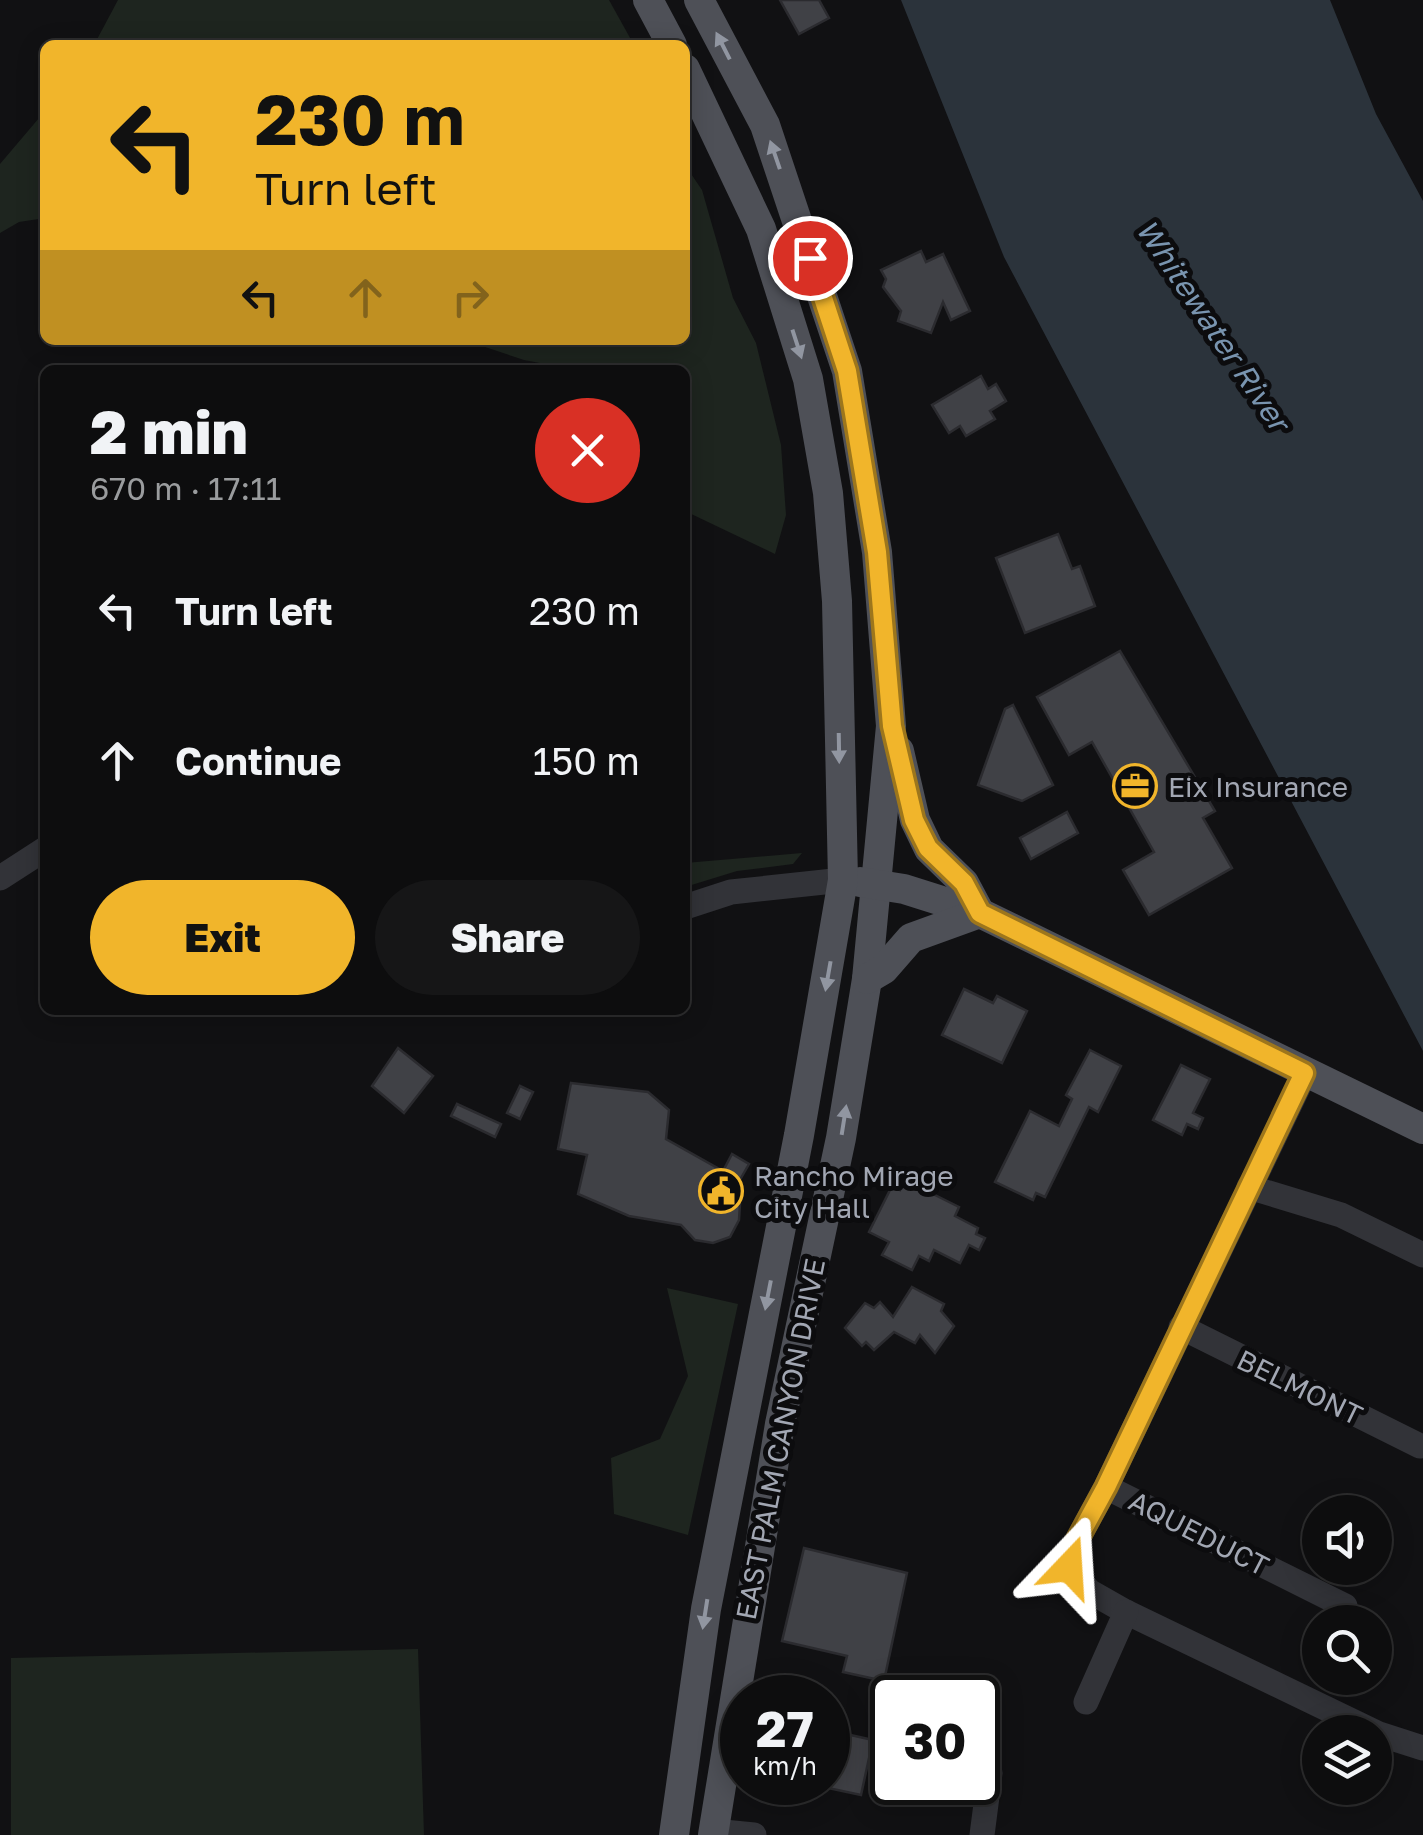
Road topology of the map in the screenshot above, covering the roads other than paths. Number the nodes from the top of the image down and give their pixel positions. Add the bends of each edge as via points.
1 (648, 0) edge
2 (699, 0) edge
3 (669, 40) edge
4 (690, 80) edge
5 (892, 726) junction
6 (40, 851) edge
7 (0, 878) edge
8 (842, 880) junction
9 (878, 884) junction
10 (690, 905) edge
11 (980, 913) junction
12 (867, 979) junction
13 (1304, 1073) junction
14 (1423, 1129) edge
15 (1249, 1187) junction
16 (1423, 1256) edge
17 (1181, 1328) junction
18 (1420, 1446) dead end
19 (1106, 1487) junction
20 (1342, 1605) edge
21 (1126, 1612) junction
22 (1086, 1702) dead end
23 (1423, 1748) edge
24 (986, 1805) edge
25 (713, 1833) edge
26 (674, 1835) edge
27 (754, 1835) edge
28 (982, 1835) edge

1 - 3 main road
5 -> 2 main road, EAST PALM CANYON DRIVE via 877,552 847,371 765,125
4 -> 8 main road, EAST PALM CANYON DRIVE via 760,229 808,379 828,493 837,601
5 - 9 main road, EAST PALM CANYON DRIVE
5 - 11 main road via 914,820
6 - 7 street
8 - 9 main road
8 - 10 street via 730,892
8 -> 26 main road, EAST PALM CANYON DRIVE via 706,1609
9 - 11 main road
9 - 12 main road, EAST PALM CANYON DRIVE
11 - 12 main road via 912,938
11 - 13 main road
25 -> 12 main road, EAST PALM CANYON DRIVE via 776,1442 842,1138
13 - 14 main road
13 - 15 street
15 - 16 street via 1342,1214
15 - 17 street
17 - 18 street, BELMONT
17 - 19 street
19 - 20 street, AQUEDUCT
19 - 21 street via 1069,1567 1089,1591
21 - 22 street
21 - 23 street via 1378,1734
24 - 28 street
25 - 27 street

